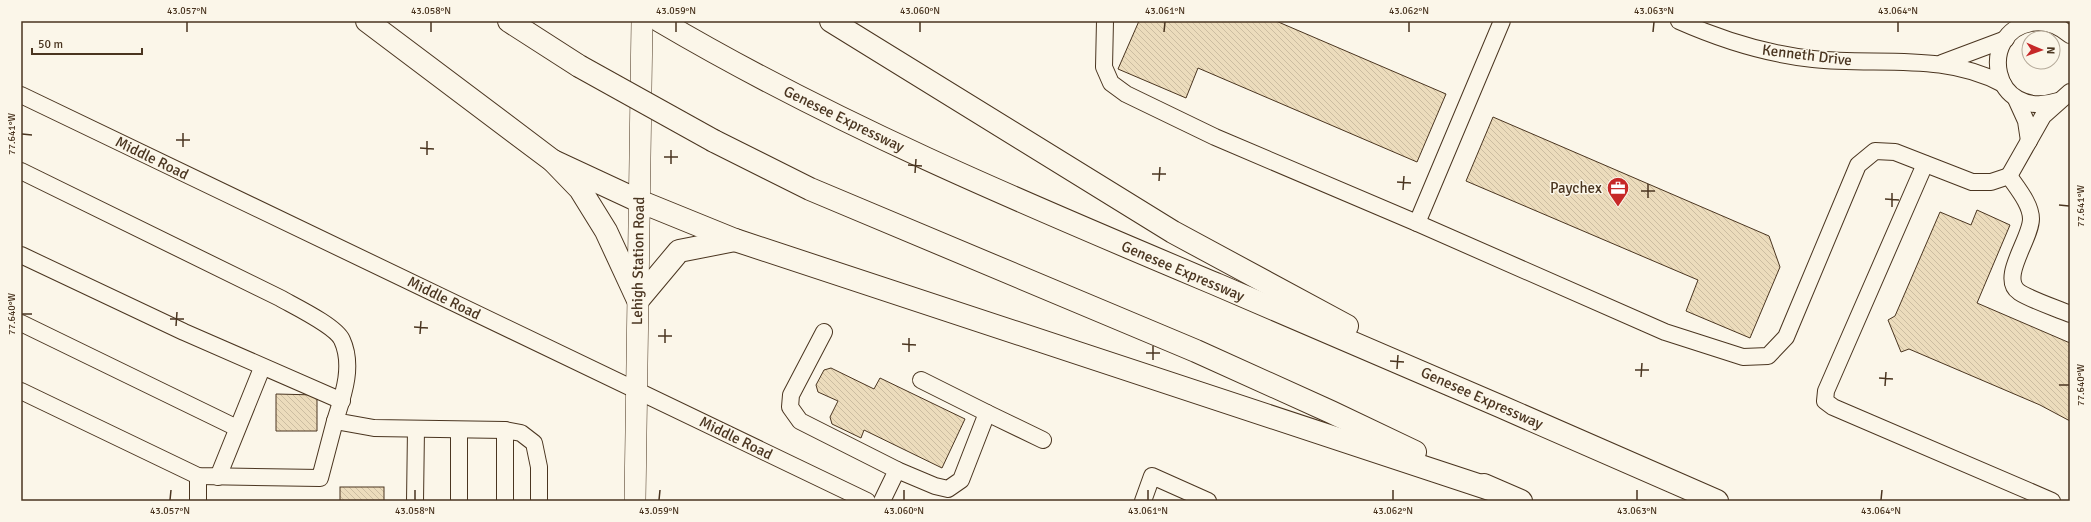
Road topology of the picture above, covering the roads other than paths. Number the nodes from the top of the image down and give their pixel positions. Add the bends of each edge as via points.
1 (367, 21) edge
2 (509, 21) edge
3 (642, 21) edge
4 (660, 21) edge
5 (830, 21) edge
6 (1105, 21) edge
7 (1502, 21) edge
8 (1679, 21) edge
9 (2028, 22) edge
10 (2070, 36) edge
11 (2006, 39) junction
12 (1940, 63) junction
13 (2003, 84) junction
14 (21, 95) edge
15 (2064, 97) edge
16 (2016, 99) junction
17 (2029, 141) junction
18 (553, 162) junction
19 (1925, 164) junction
20 (21, 172) edge
21 (2009, 176) junction
22 (639, 201) junction
23 (1417, 223) junction
24 (735, 240) junction
25 (21, 255) edge
26 (638, 300) junction
27 (2070, 314) edge
28 (21, 323) edge
29 (824, 332) dead end
30 (262, 368) junction
31 (920, 380) dead end
32 (1462, 389) junction
33 (636, 390) junction
34 (21, 391) edge
35 (342, 401) junction
36 (987, 413) junction
37 (335, 421) junction
38 (237, 428) junction
39 (416, 429) junction
40 (459, 430) junction
41 (505, 430) junction
42 (1043, 440) dead end
43 (897, 470) junction
44 (198, 476) junction
45 (218, 476) junction
46 (1496, 491) junction
47 (198, 501) edge
48 (415, 501) edge
49 (459, 501) edge
50 (505, 501) edge
51 (539, 501) edge
52 (635, 501) edge
53 (867, 501) edge
54 (882, 501) edge
55 (1143, 501) edge
56 (1208, 501) edge
57 (1521, 501) edge
58 (1717, 501) edge
59 (2052, 501) edge

1 - 18 highway
2 - 46 highway, bridge via 580,66 714,142 810,189 1196,351
3 - 22 main road, Lehigh Station Road
4 - 32 highway, Genesee Expressway via 732,63 906,150 1053,216
5 - 32 highway via 1173,232
6 - 23 street via 1104,67 1111,83 1126,94 1215,137
7 - 23 street
8 - 12 street, Kenneth Drive via 1718,37 1780,54 1845,61
9 - 10 street via 2050,23
9 - 11 street
11 - 12 street, Kenneth Drive
11 - 13 street via 2000,49 1998,61 1998,73
12 - 13 street, Kenneth Drive via 1977,72
13 - 16 street
14 - 33 street, Middle Road
15 - 16 street via 2044,106 2030,105
15 - 17 street via 2043,116
16 - 17 street via 2026,121
17 - 21 street
18 - 22 highway
18 - 26 highway via 580,189 606,231
19 - 21 street via 1972,182 1991,182
19 - 23 street via 1895,152 1875,151 1858,165 1786,337 1768,356 1743,357 1665,332
19 - 59 street via 1826,391 1825,401 1833,407
20 - 35 street via 280,298 321,321 341,338 345,350 348,374
21 - 27 street via 2028,207 2031,218 2030,230 2012,270 2012,281 2019,292
22 - 24 highway
22 - 26 main road, Lehigh Station Road
24 - 26 highway via 679,251
24 - 46 highway
25 - 30 street
26 - 33 main road, Lehigh Station Road
28 - 38 street
29 - 43 street via 791,395 790,407 800,421
30 - 35 street
30 - 38 street
31 - 36 street
32 - 58 highway, Genesee Expressway
33 - 52 main road, Lehigh Station Road
33 - 53 street, Middle Road
34 - 44 street
35 - 37 street
36 - 42 street
36 - 43 street via 961,480 948,489
37 - 39 street via 374,428
37 - 45 street via 320,478
38 - 45 street
39 - 40 street
39 - 48 street
40 - 41 street
40 - 49 street
41 - 50 street
41 - 51 street via 521,433 534,443 539,467
43 - 54 street
44 - 45 street
44 - 47 street
46 - 57 highway
55 - 56 street via 1152,476

